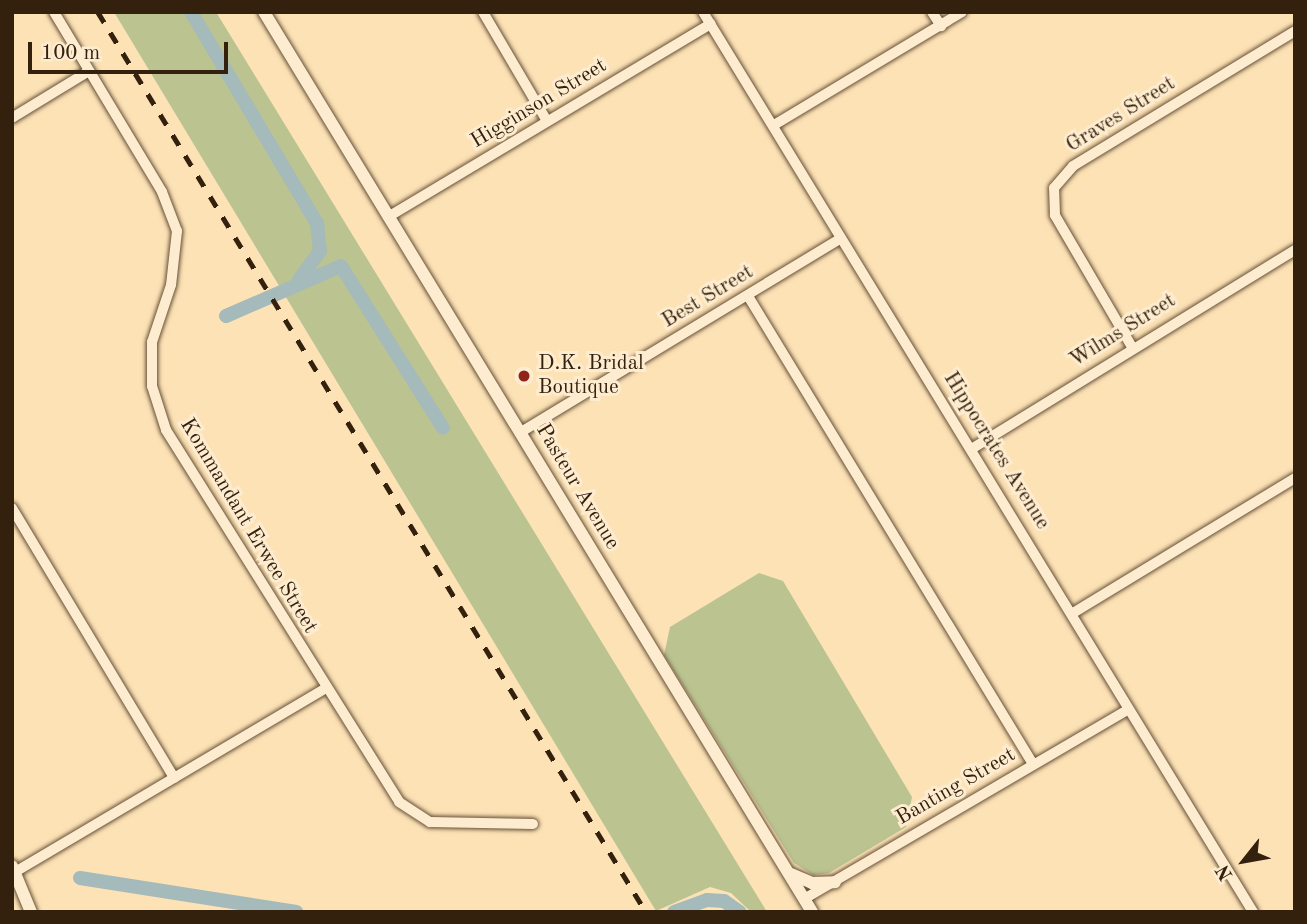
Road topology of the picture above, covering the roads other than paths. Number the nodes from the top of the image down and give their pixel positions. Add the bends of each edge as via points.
1 (54, 12) edge
2 (264, 12) edge
3 (483, 12) edge
4 (704, 12) edge
5 (932, 12) edge
6 (962, 12) edge
7 (711, 24) junction
8 (941, 26) junction
9 (1295, 31) edge
10 (89, 71) junction
11 (12, 118) edge
12 (547, 121) junction
13 (774, 125) junction
14 (388, 217) junction
15 (841, 238) junction
16 (1295, 250) edge
17 (748, 296) junction
18 (1132, 347) junction
19 (522, 432) junction
20 (972, 448) junction
21 (1295, 478) edge
22 (12, 508) edge
23 (1073, 613) junction
24 (324, 690) junction
25 (1129, 709) junction
26 (1033, 764) junction
27 (174, 778) junction
28 (533, 824) dead end
29 (14, 869) edge
30 (787, 872) junction
31 (835, 882) junction
32 (17, 890) edge
33 (804, 899) junction
34 (31, 912) edge
35 (812, 912) edge
36 (1253, 912) edge

1 - 10 street, Kommandant Erwee Street
2 - 14 street, Pasteur Avenue
3 - 12 street
4 - 7 street, Hippocrates Avenue
5 - 8 street
6 - 8 street
7 - 12 street, Higginson Street
7 - 13 street, Hippocrates Avenue
8 - 13 street
9 - 18 street, Graves Street via 1073,166 1054,188 1055,215
10 - 11 street
10 - 24 street, Kommandant Erwee Street via 162,192 177,231 171,285 152,342 157,408
12 - 14 street, Higginson Street
13 - 15 street, Hippocrates Avenue
14 - 19 street, Pasteur Avenue
15 - 17 street, Best Street
15 - 20 street, Hippocrates Avenue
16 - 18 street, Wilms Street
17 - 19 street, Best Street
17 - 26 street
18 - 20 street, Wilms Street
19 - 30 street, Pasteur Avenue
20 - 23 street, Hippocrates Avenue
21 - 23 street
22 - 27 street
23 - 25 street, Hippocrates Avenue
24 - 27 street
24 - 28 street, Kommandant Erwee Street via 410,813 449,824
25 - 26 street, Banting Street
25 - 36 street, Hippocrates Avenue
26 - 31 street, Banting Street
27 - 29 street
29 - 32 street
30 - 31 street via 812,883
30 - 33 street, Pasteur Avenue
31 - 33 street, Banting Street
32 - 34 street
33 - 35 street, Pasteur Avenue

